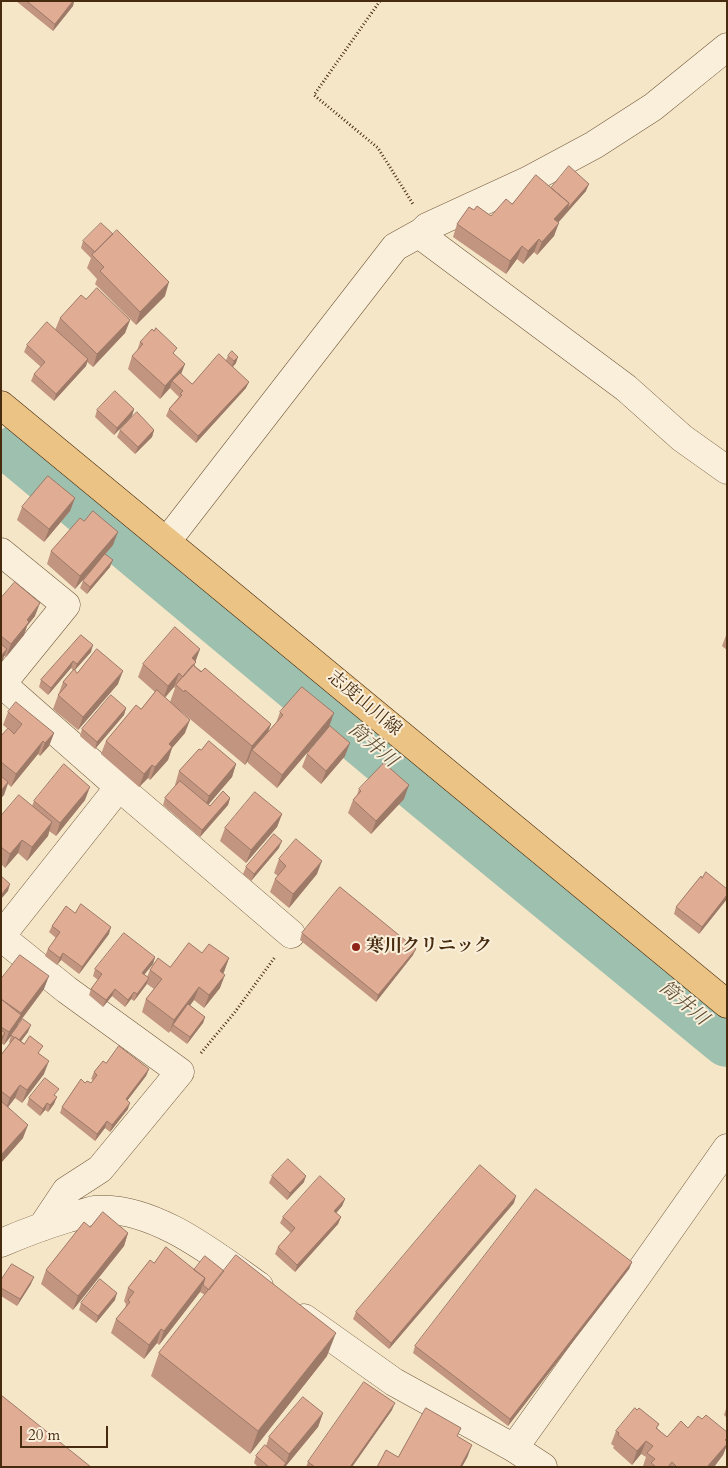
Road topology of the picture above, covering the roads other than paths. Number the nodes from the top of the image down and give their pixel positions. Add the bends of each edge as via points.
1 (727, 47) edge
2 (424, 230) junction
3 (5, 415) edge
4 (727, 470) edge
5 (167, 542) junction
6 (1, 552) edge
7 (1, 684) edge
8 (119, 786) junction
9 (291, 934) road end
10 (1, 936) edge
11 (727, 1004) edge
12 (727, 1148) edge
13 (35, 1229) junction
14 (1, 1243) edge
15 (1, 1264) edge
16 (514, 1448) junction
17 (543, 1467) edge

1 - 2 street via 653,107 594,145
2 - 4 street via 427,240 626,388 682,438
2 - 5 street via 394,246
3 - 5 main road, 志度山川線
5 - 11 main road, 志度山川線
6 - 7 street via 66,605
7 - 8 street
8 - 9 street
8 - 10 street
10 - 13 street via 67,990 180,1072 100,1169 66,1191
12 - 16 street
13 - 14 street
13 - 15 street
13 - 16 street via 94,1210 128,1212 168,1226 216,1255 394,1382
16 - 17 street

